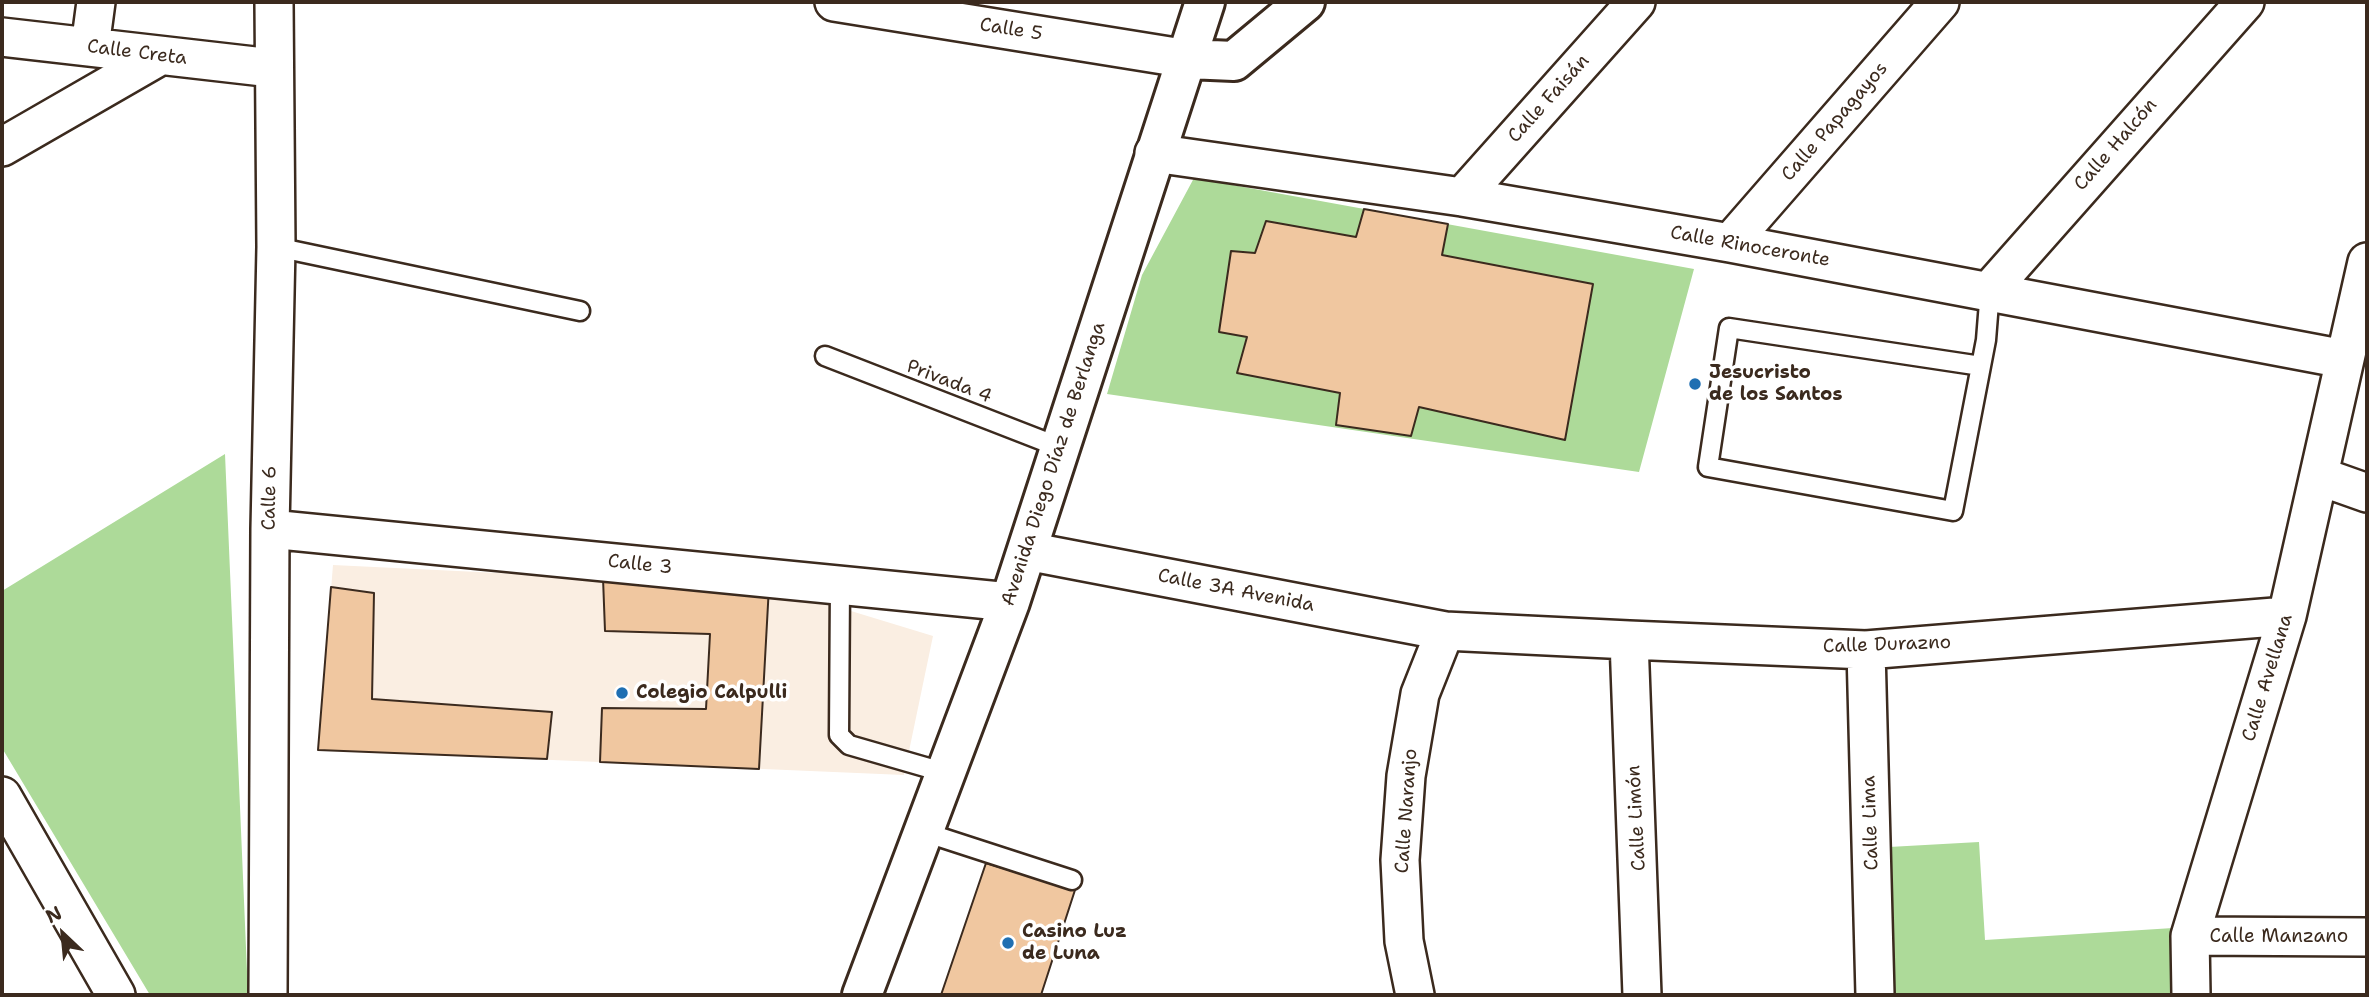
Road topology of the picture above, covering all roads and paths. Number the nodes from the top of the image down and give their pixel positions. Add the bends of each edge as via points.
1 (96, 2) edge
2 (274, 2) edge
3 (834, 2) edge
4 (1205, 2) edge
5 (1305, 2) edge
6 (1636, 2) edge
7 (1940, 2) edge
8 (2245, 2) edge
9 (2, 37) edge
10 (90, 47) junction
11 (160, 56) junction
12 (1188, 59) junction
13 (272, 68) junction
14 (2, 147) edge
15 (1154, 153) junction
16 (1462, 197) junction
17 (1730, 243) junction
18 (276, 247) junction
19 (2367, 262) edge
20 (1990, 290) junction
21 (580, 311) dead end
22 (825, 356) dead end
23 (2344, 359) junction
24 (1981, 366) junction
25 (1059, 447) junction
26 (2319, 476) junction
27 (2367, 493) edge
28 (270, 530) junction
29 (1027, 551) junction
30 (840, 585) junction
31 (1010, 602) junction
32 (2287, 617) junction
33 (1445, 631) junction
34 (1629, 640) junction
35 (1866, 650) junction
36 (946, 773) junction
37 (2, 796) edge
38 (924, 832) junction
39 (1072, 880) dead end
40 (2190, 936) junction
41 (2367, 937) edge
42 (116, 995) edge
43 (268, 995) edge
44 (862, 995) edge
45 (1415, 995) edge
46 (1642, 995) edge
47 (1875, 995) edge
48 (2191, 995) edge

1 - 10 street
2 - 13 street, Calle 6
3 - 12 street, Calle 5
4 - 12 street, Avenida Diego Díaz de Berlanga
5 - 12 street via 1234,61
6 - 16 street, Calle Faisán
7 - 17 street, Calle Papagayos
8 - 20 street, Calle Halcón
9 - 10 street, Calle Creta
10 - 11 street, Calle Creta
11 - 13 street, Calle Creta
11 - 14 street
12 - 15 street, Avenida Diego Díaz de Berlanga
13 - 18 street, Calle 6
15 - 16 street, Calle Rinoceronte
15 - 25 street, Avenida Diego Díaz de Berlanga
16 - 17 street, Calle Rinoceronte
17 - 20 street, Calle Rinoceronte
18 - 21 lane
18 - 28 street, Calle 6
19 - 23 street, Calle Avellana
20 - 23 street, Calle Rinoceronte
20 - 24 lane
22 - 25 lane, Privada 4
23 - 26 street, Calle Avellana
24 - 24 lane via 1729,328 1708,467 1953,511
25 - 29 street, Avenida Diego Díaz de Berlanga
26 - 27 street
26 - 32 street, Calle Avellana
28 - 30 street, Calle 3
28 - 43 street, Calle 6
29 - 31 street, Avenida Diego Díaz de Berlanga
29 - 33 street, Calle 3A Avenida
30 - 31 street, Calle 3
30 - 36 lane via 839,736 849,745
31 - 36 street, Avenida Diego Díaz de Berlanga
32 - 35 street, Calle Durazno
32 - 40 street, Calle Avellana
33 - 34 street, Calle Durazno
33 - 45 street, Calle Naranjo via 1420,694 1406,776 1400,860 1404,942
34 - 35 street, Calle Durazno
34 - 46 street, Calle Limón
35 - 47 street, Calle Lima
36 - 38 street, Avenida Diego Díaz de Berlanga
37 - 42 street
38 - 39 lane
38 - 44 street, Avenida Diego Díaz de Berlanga
40 - 41 street, Calle Manzano
40 - 48 street, Calle Avellana

